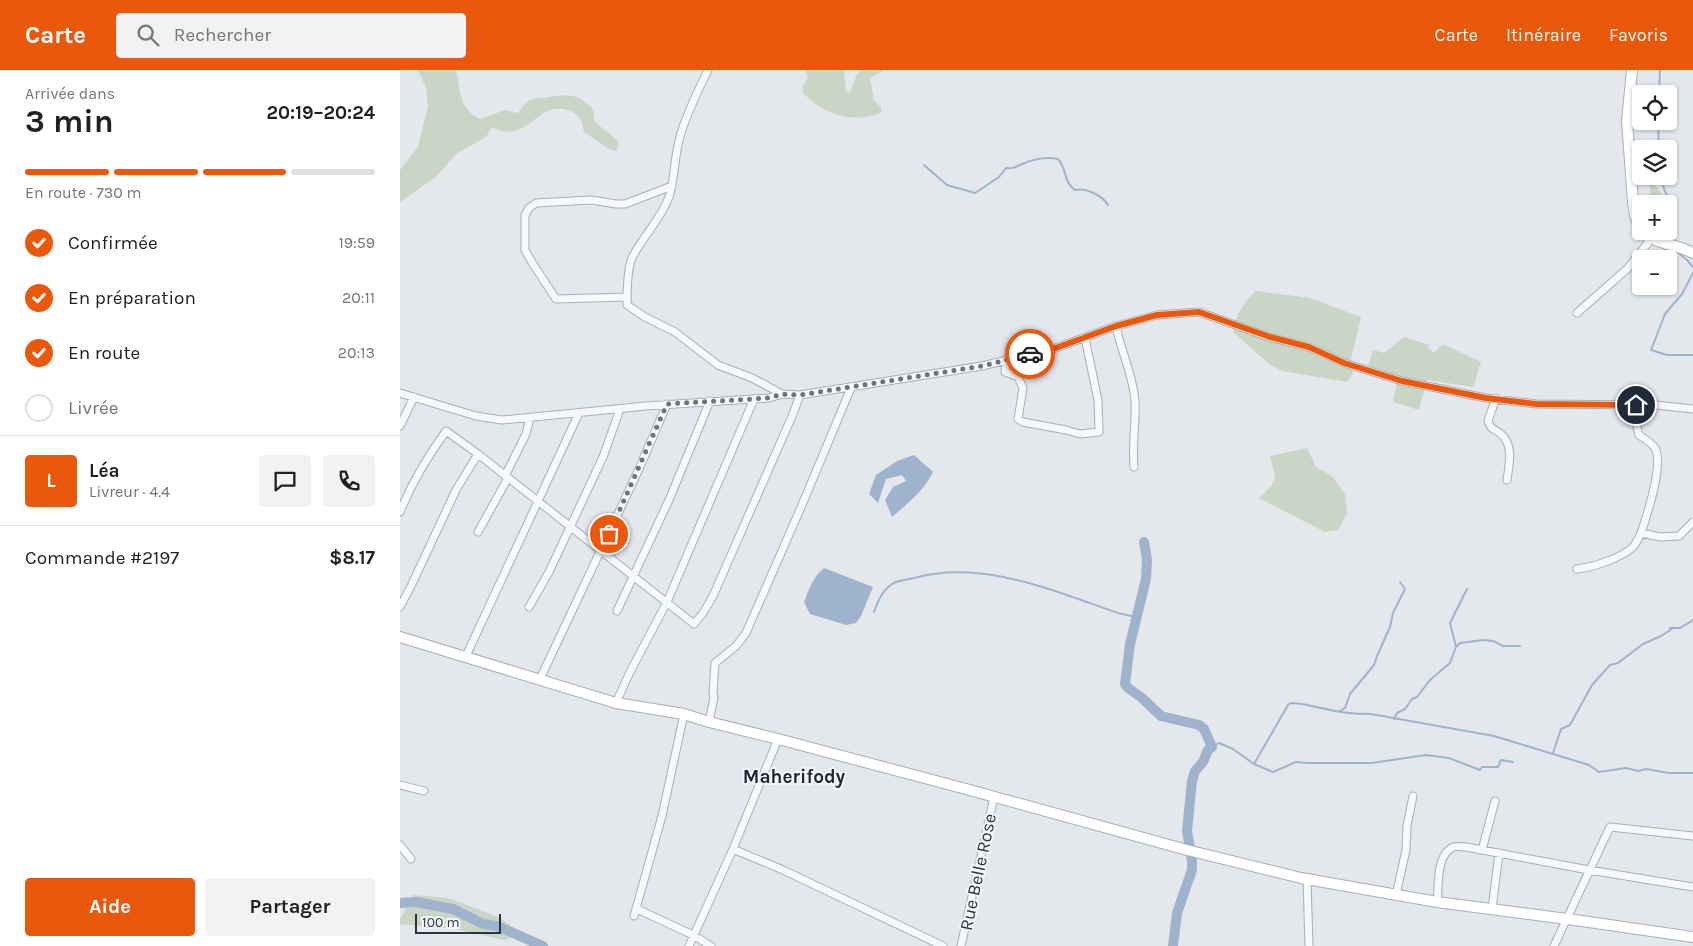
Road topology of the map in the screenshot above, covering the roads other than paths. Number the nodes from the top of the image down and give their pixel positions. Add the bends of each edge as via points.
1 (708, 70) edge
2 (1632, 70) edge
3 (672, 186) junction
4 (1633, 195) edge
5 (1647, 240) edge
6 (1660, 240) edge
7 (1693, 253) edge
8 (627, 297) junction
9 (1577, 313) dead end
10 (1116, 326) junction
11 (1085, 338) junction
12 (1007, 359) junction
13 (851, 388) junction
14 (400, 393) edge
15 (782, 394) junction
16 (800, 395) junction
17 (414, 398) junction
18 (754, 398) junction
19 (1496, 398) junction
20 (710, 401) junction
21 (667, 404) junction
22 (1636, 405) junction
23 (620, 409) junction
24 (1693, 409) edge
25 (579, 413) junction
26 (530, 418) junction
27 (400, 426) edge
28 (478, 454) junction
29 (1134, 467) dead end
30 (506, 477) junction
31 (1507, 480) dead end
32 (538, 501) junction
33 (400, 512) edge
34 (1693, 522) edge
35 (571, 526) junction
36 (478, 532) dead end
37 (1641, 533) junction
38 (601, 550) junction
39 (1577, 569) dead end
40 (635, 576) junction
41 (667, 602) junction
42 (400, 607) edge
43 (529, 607) dead end
44 (617, 612) dead end
45 (400, 637) edge
46 (466, 656) junction
47 (540, 679) junction
48 (616, 703) junction
49 (684, 714) junction
50 (709, 722) junction
51 (778, 739) junction
52 (400, 784) edge
53 (424, 791) dead end
54 (1413, 796) dead end
55 (994, 797) junction
56 (1495, 801) dead end
57 (1693, 836) edge
58 (400, 845) edge
59 (733, 849) junction
60 (1482, 850) junction
61 (1499, 853) junction
62 (411, 859) dead end
63 (1589, 870) junction
64 (1307, 879) junction
65 (1693, 887) edge
66 (1396, 895) junction
67 (1437, 902) junction
68 (1492, 909) junction
69 (1566, 920) junction
70 (693, 935) junction
71 (1693, 937) edge
72 (1307, 942) edge
73 (689, 946) edge
74 (711, 946) edge
75 (943, 946) edge
76 (961, 946) edge
77 (1554, 946) edge

1 - 3 street via 680,136
2 - 4 street via 1628,129
3 - 8 street via 655,223 632,257
3 - 8 street via 625,204 591,200 536,204 525,215 525,250 556,299
5 - 9 street via 1648,243 1627,269
6 - 7 street
8 - 15 street via 627,305 675,332 718,365
10 - 11 street
10 - 19 street via 1157,315 1199,312 1402,381
10 - 29 street via 1135,400
11 - 12 street
11 - 12 street via 1098,400 1099,432 1080,434 1018,419 1023,388 1018,376 1006,372
12 - 13 street
13 - 16 street
13 - 50 street via 746,633 715,663
14 - 17 street
15 - 16 street
15 - 18 street
16 - 41 street via 704,614 694,624
17 - 26 street via 476,416 502,420
17 - 27 street
18 - 20 street
18 - 41 street
19 - 22 street via 1537,404
19 - 31 street via 1488,420 1490,428 1502,436 1510,451
20 - 21 street
20 - 40 street
21 - 23 street
21 - 38 street
22 - 24 street
22 - 37 street via 1637,427 1640,435 1656,450 1657,468
23 - 25 street
23 - 35 street via 603,457
25 - 26 street
25 - 32 street
26 - 30 street
28 - 30 street
28 - 33 street via 446,431 409,490
28 - 42 street via 456,490
30 - 32 street
30 - 36 street
32 - 35 street
32 - 46 street
34 - 37 street via 1679,536
35 - 38 street
35 - 43 street via 550,572
37 - 39 street via 1634,547 1605,563
38 - 40 street
38 - 47 street
40 - 41 street
40 - 44 street
41 - 48 street
45 - 46 street
46 - 47 street
47 - 48 street
48 - 49 street
49 - 50 street
49 - 70 street via 662,816 636,913
50 - 51 street
51 - 55 street
51 - 59 street
52 - 53 street
54 - 66 street
55 - 64 street
55 - 76 street, Rue Belle Rose
56 - 60 street
57 - 63 street via 1610,826
58 - 62 street
59 - 70 street
59 - 75 street
60 - 61 street
60 - 67 street via 1450,848 1442,860
61 - 63 street
61 - 68 street
63 - 65 street
63 - 69 street
64 - 66 street
64 - 72 street
66 - 67 street
67 - 68 street
68 - 69 street
69 - 71 street
69 - 77 street
70 - 73 street
70 - 74 street

